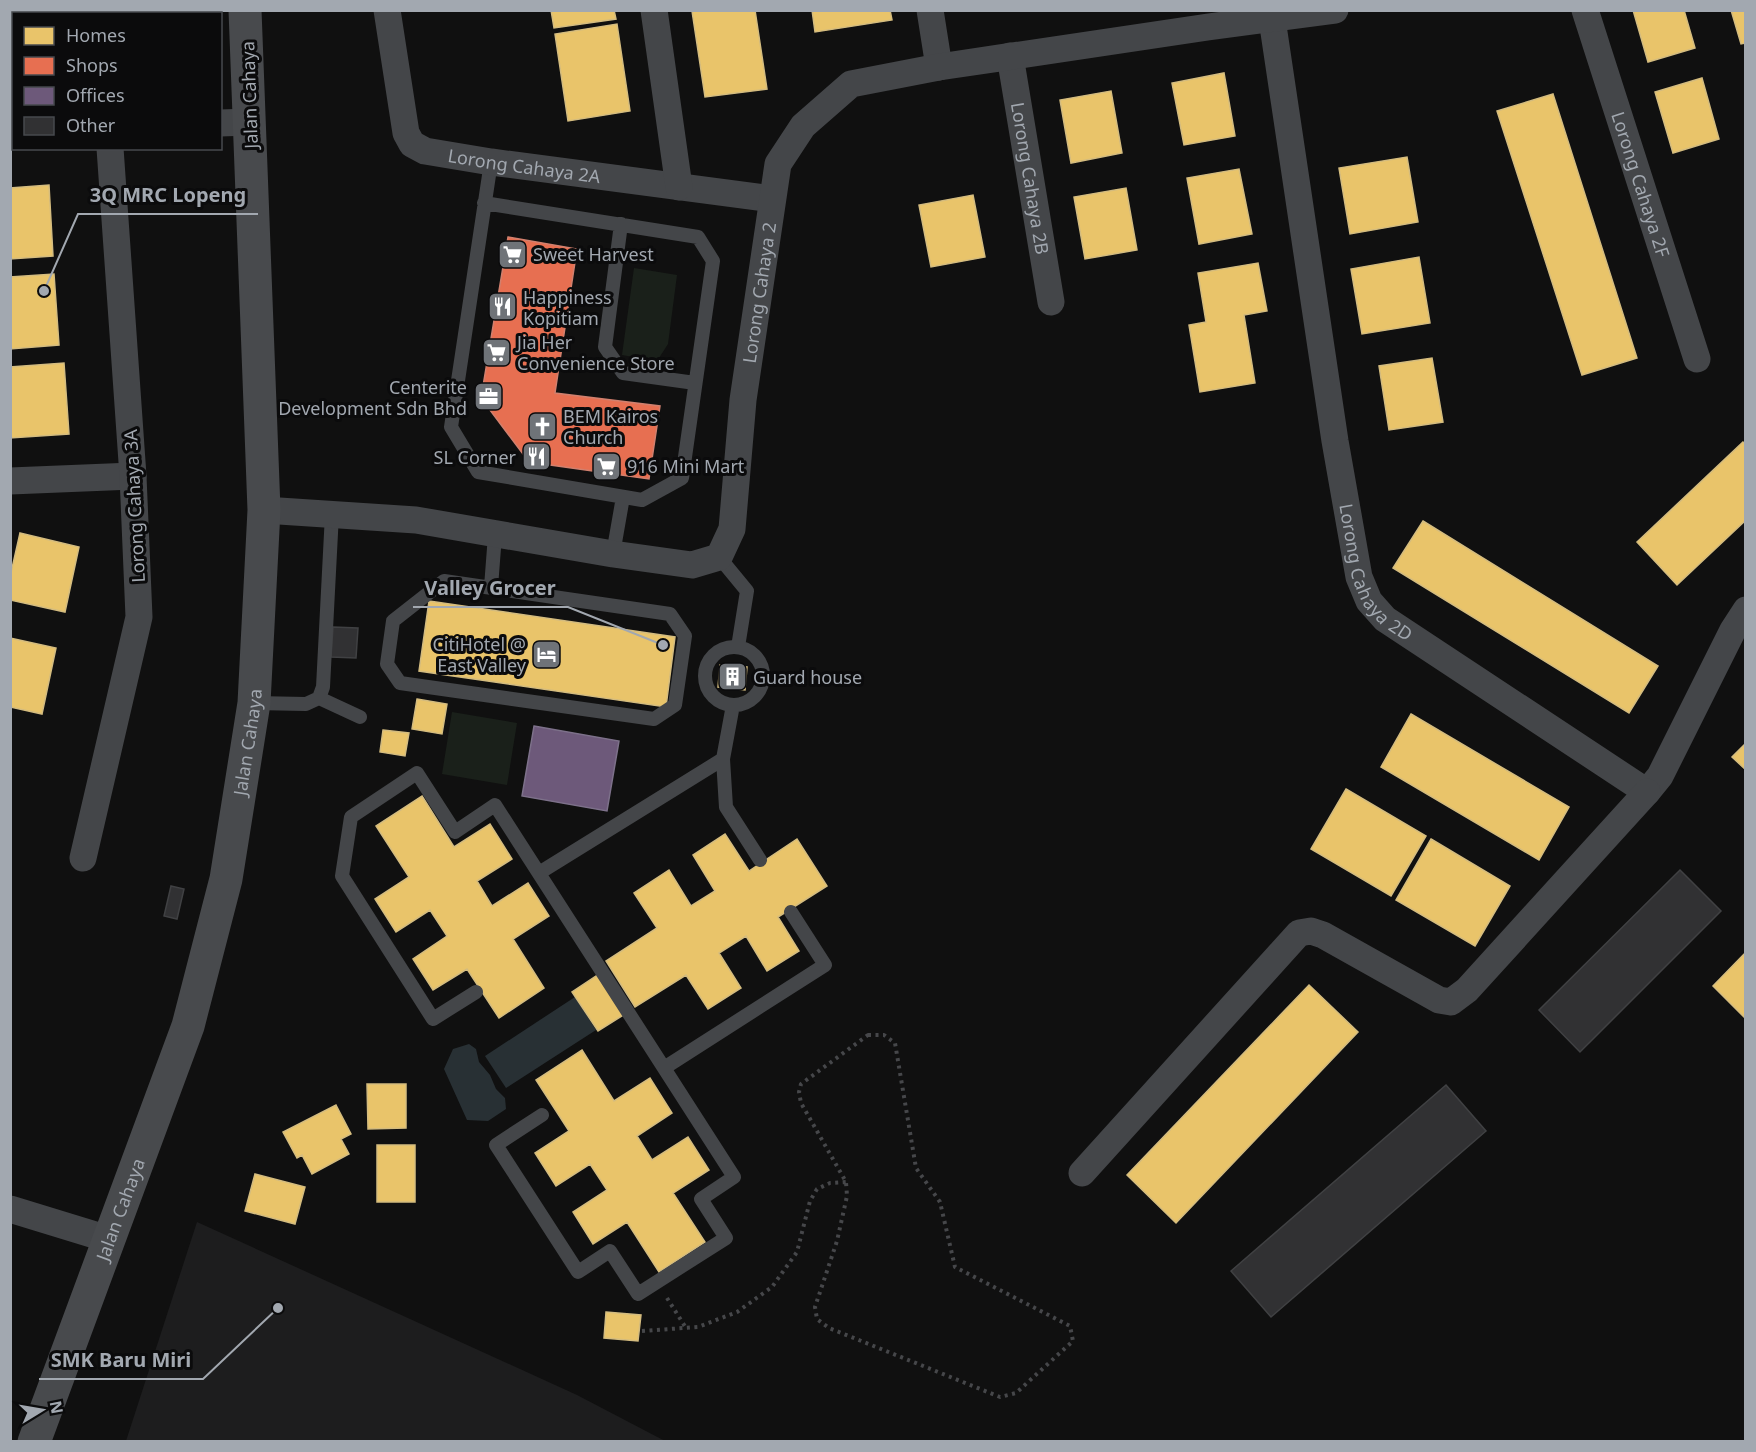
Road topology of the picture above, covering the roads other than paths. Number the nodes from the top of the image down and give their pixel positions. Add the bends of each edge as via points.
1 (245, 10) edge
2 (387, 10) edge
3 (654, 10) edge
4 (930, 10) edge
5 (1335, 10) edge
6 (1585, 10) edge
7 (1207, 19) edge
8 (1272, 19) junction
9 (1010, 56) junction
10 (939, 67) junction
11 (235, 122) edge
12 (110, 150) edge
13 (491, 162) junction
14 (679, 187) junction
15 (772, 199) junction
16 (484, 203) junction
17 (621, 224) junction
18 (1051, 302) dead end
19 (1697, 359) dead end
20 (695, 382) junction
21 (133, 476) junction
22 (10, 481) edge
23 (622, 496) junction
24 (264, 510) junction
25 (332, 514) junction
26 (495, 535) junction
27 (613, 554) junction
28 (719, 557) junction
29 (491, 587) junction
30 (1746, 610) edge
31 (738, 647) junction
32 (319, 698) junction
33 (254, 703) junction
34 (733, 705) junction
35 (360, 717) dead end
36 (723, 759) junction
37 (1647, 792) junction
38 (82, 858) dead end
39 (760, 860) dead end
40 (539, 873) junction
41 (791, 912) dead end
42 (476, 992) dead end
43 (664, 1068) junction
44 (542, 1115) dead end
45 (1082, 1173) dead end
46 (10, 1209) edge
47 (108, 1239) junction
48 (34, 1442) edge

1 - 11 street, Jalan Cahaya
2 - 13 street, Lorong Cahaya 2A via 406,133 412,144 425,151
3 - 14 street
4 - 10 street
5 - 8 street, Lorong Cahaya 2
6 - 19 street, Lorong Cahaya 2F
7 - 8 street, Lorong Cahaya 2
7 - 9 street, Lorong Cahaya 2
8 - 37 street, Lorong Cahaya 2D via 1335,441 1359,577 1369,601 1385,619
9 - 10 street, Lorong Cahaya 2
9 - 18 street, Lorong Cahaya 2B
10 - 15 street, Lorong Cahaya 2 via 850,84 803,126 778,165
11 - 24 street, Jalan Cahaya
12 - 21 street, Lorong Cahaya 3A
13 - 14 street, Lorong Cahaya 2A
13 - 16 lane
14 - 15 street, Lorong Cahaya 2A
15 - 28 street, Lorong Cahaya 2 via 743,400 732,529
16 - 17 lane
16 - 23 lane via 451,427 478,472
17 - 20 lane via 698,237 712,261
17 - 20 lane via 605,347 623,373
20 - 23 lane via 682,478 642,500
21 - 22 street
21 - 38 street, Lorong Cahaya 3A via 140,617
23 - 27 lane
24 - 25 street
24 - 33 street, Jalan Cahaya
25 - 26 street via 416,520
25 - 32 lane via 323,687
26 - 27 street
26 - 29 lane
27 - 28 street via 692,565
28 - 31 lane via 747,591
29 - 29 lane via 670,614 686,636 675,705 654,719 400,682 387,664 393,621 444,581
30 - 37 street via 1660,776
31 - 34 lane via 755,655 763,673 752,699
31 - 34 lane via 713,656 706,673 709,691 715,698
32 - 33 lane via 306,704
32 - 35 lane
33 - 47 street, Jalan Cahaya via 226,879 188,1026
34 - 36 lane
36 - 39 lane via 726,807
36 - 40 lane
37 - 45 street via 1467,990 1450,1002 1438,1000 1323,935 1299,933
40 - 42 lane via 495,805 454,831 417,773 351,817 342,876 433,1019
40 - 43 lane
41 - 43 lane via 825,965
43 - 44 lane via 734,1177 701,1198 726,1238 638,1294 610,1251 578,1272 496,1145
46 - 47 street
47 - 48 street, Jalan Cahaya

